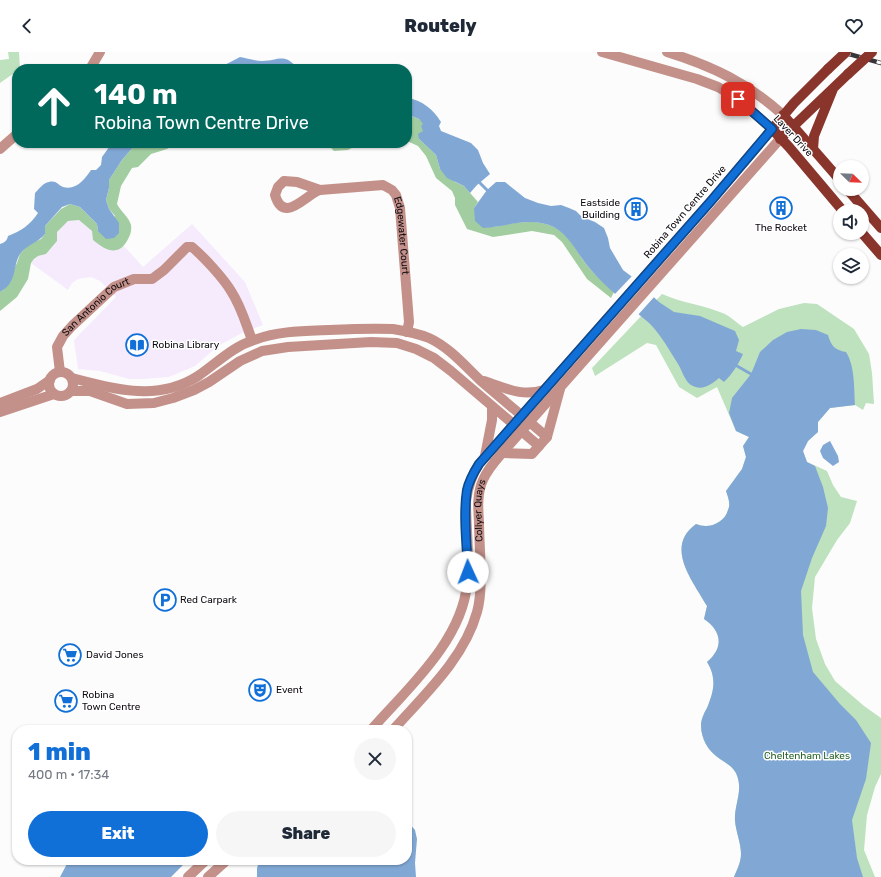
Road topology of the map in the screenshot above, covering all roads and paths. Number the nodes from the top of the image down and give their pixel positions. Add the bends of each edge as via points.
1 (100, 52) edge
2 (602, 52) edge
3 (667, 52) edge
4 (846, 52) edge
5 (872, 52) edge
6 (93, 64) edge
7 (833, 87) junction
8 (782, 115) junction
9 (793, 126) junction
10 (772, 129) junction
11 (12, 138) edge
12 (780, 138) junction
13 (0, 149) edge
14 (813, 149) junction
15 (833, 172) edge
16 (320, 190) dead end
17 (854, 196) edge
18 (837, 204) edge
19 (881, 228) edge
20 (868, 240) edge
21 (881, 255) edge
22 (651, 276) junction
23 (619, 312) junction
24 (407, 332) junction
25 (252, 340) junction
26 (60, 372) junction
27 (72, 378) junction
28 (50, 380) junction
29 (480, 380) junction
30 (560, 387) junction
31 (544, 390) junction
32 (71, 391) junction
33 (54, 394) junction
34 (0, 403) edge
35 (492, 407) junction
36 (0, 412) edge
37 (521, 415) junction
38 (530, 422) junction
39 (513, 425) junction
40 (521, 431) junction
41 (547, 436) junction
42 (539, 446) junction
43 (502, 453) junction
44 (486, 456) junction
45 (375, 725) edge
46 (397, 725) edge
47 (201, 865) edge
48 (221, 865) edge
49 (188, 877) edge
50 (208, 877) edge

1 - 6 street
2 - 10 street, Laver Drive via 718,87 738,99
3 - 8 street, Laver Drive via 725,74 759,95
4 - 8 main road, Robina Town Centre Drive, bridge
5 - 7 main road, Robina Town Centre Drive, bridge
7 - 9 main road, Robina Town Centre Drive
7 - 14 main road via 814,136
8 - 9 main road, Laver Drive
8 - 10 main road, Robina Town Centre Drive
9 - 12 main road, Robina Town Centre Drive
9 - 14 main road, Laver Drive
10 - 12 main road, Laver Drive
10 - 22 street, Robina Town Centre Drive
11 - 13 street
12 - 18 main road, Laver Drive
12 - 22 street, Robina Town Centre Drive
14 - 15 main road, Laver Drive
16 - 24 street, Edgewater Court via 383,185 396,195 401,216 409,322
17 - 19 main road
20 - 21 main road
22 - 23 street, Robina Town Centre Drive
23 - 30 street, Robina Town Centre Drive
23 - 31 street, Robina Town Centre Drive
24 - 25 street via 381,328 291,332 271,334
24 - 29 street via 428,338 440,345
25 - 26 street, San Antonio Court via 231,291 199,253 192,247 187,247 152,279 134,279 114,287 72,326 57,347
25 - 27 street via 227,354 197,377 164,390 128,391
26 - 27 street
26 - 28 street
27 - 32 street via 74,386
28 - 33 street via 50,389
28 - 34 street via 37,389
29 - 31 street via 520,393
29 - 37 street
30 - 38 street, Collyer Quays
30 - 41 street
31 - 37 street, Collyer Quays
32 - 33 street via 63,397
32 - 35 street via 90,391 127,404 154,403 194,390 240,361 262,351 288,347 383,342 397,343 434,358
33 - 36 street
35 - 39 street
35 - 44 street
37 - 38 street
37 - 39 street, Collyer Quays
38 - 40 street, Collyer Quays
38 - 41 street
39 - 40 street
39 - 44 street, Collyer Quays
40 - 42 street
40 - 43 street, Collyer Quays
41 - 42 street
42 - 43 street via 532,454
43 - 46 street, Collyer Quays via 488,470 480,490 480,597 473,624 456,656
44 - 45 street, Collyer Quays via 472,475 467,489 467,585 459,617 442,648
47 - 49 street
48 - 50 street

